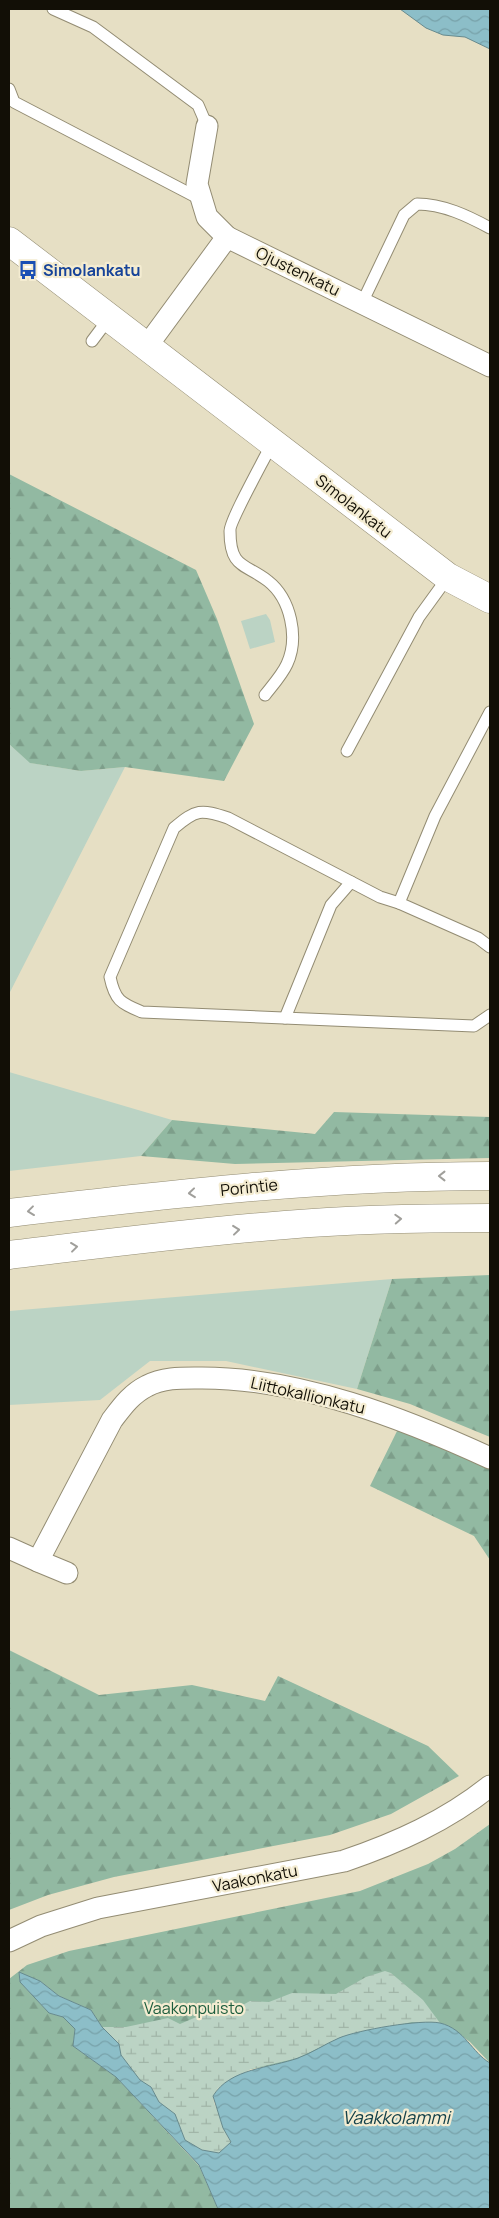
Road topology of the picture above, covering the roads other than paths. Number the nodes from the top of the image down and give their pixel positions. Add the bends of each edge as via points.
1 (54, 9) edge
2 (9, 89) edge
3 (207, 126) joint
4 (202, 200) junction
5 (490, 228) edge
6 (227, 237) junction
7 (9, 240) edge
8 (362, 303) junction
9 (110, 318) junction
10 (92, 341) dead end
11 (147, 346) junction
12 (490, 366) edge
13 (274, 444) junction
14 (448, 577) junction
15 (490, 600) edge
16 (264, 695) dead end
17 (490, 712) edge
18 (348, 751) dead end
19 (351, 882) junction
20 (399, 903) junction
21 (490, 947) edge
22 (490, 1015) edge
23 (285, 1018) junction
24 (490, 1176) edge
25 (9, 1213) edge
26 (490, 1218) edge
27 (9, 1255) edge
28 (490, 1458) edge
29 (9, 1548) edge
30 (38, 1561) junction
31 (67, 1573) dead end
32 (490, 1786) edge
33 (9, 1941) edge

1 - 3 lane via 93,27 198,105
2 - 4 lane via 14,102
3 - 4 street, Ojustenkatu via 197,184
4 - 6 street, Ojustenkatu via 207,217
5 - 8 lane via 468,216 417,204 404,215
6 - 8 street, Ojustenkatu
6 - 11 street
7 - 9 main road, Simolankatu
8 - 12 street, Ojustenkatu
9 - 10 lane
9 - 11 main road, Simolankatu
11 - 13 main road, Simolankatu
13 - 14 main road, Simolankatu
13 - 16 lane via 229,530 234,557 245,568 268,581 284,598 291,620 293,642 287,665
14 - 15 main road, Simolankatu
14 - 18 lane via 420,617
17 - 20 lane via 435,816
19 - 20 lane
19 - 23 lane via 331,905
19 - 23 lane via 228,818 206,810 188,816 174,828 110,977 113,991 121,1003 142,1012
20 - 21 lane via 478,938
22 - 23 lane via 474,1026
24 -> 25 main road, Porintie via 410,1176 283,1183
27 -> 26 main road via 286,1225 406,1218
28 - 30 street, Liittokallionkatu via 408,1422 268,1382 171,1378 147,1386 126,1401 112,1420
29 - 30 street
30 - 31 street
32 - 33 street, Vaakonkatu via 433,1824 383,1848 352,1858 98,1908 41,1926

